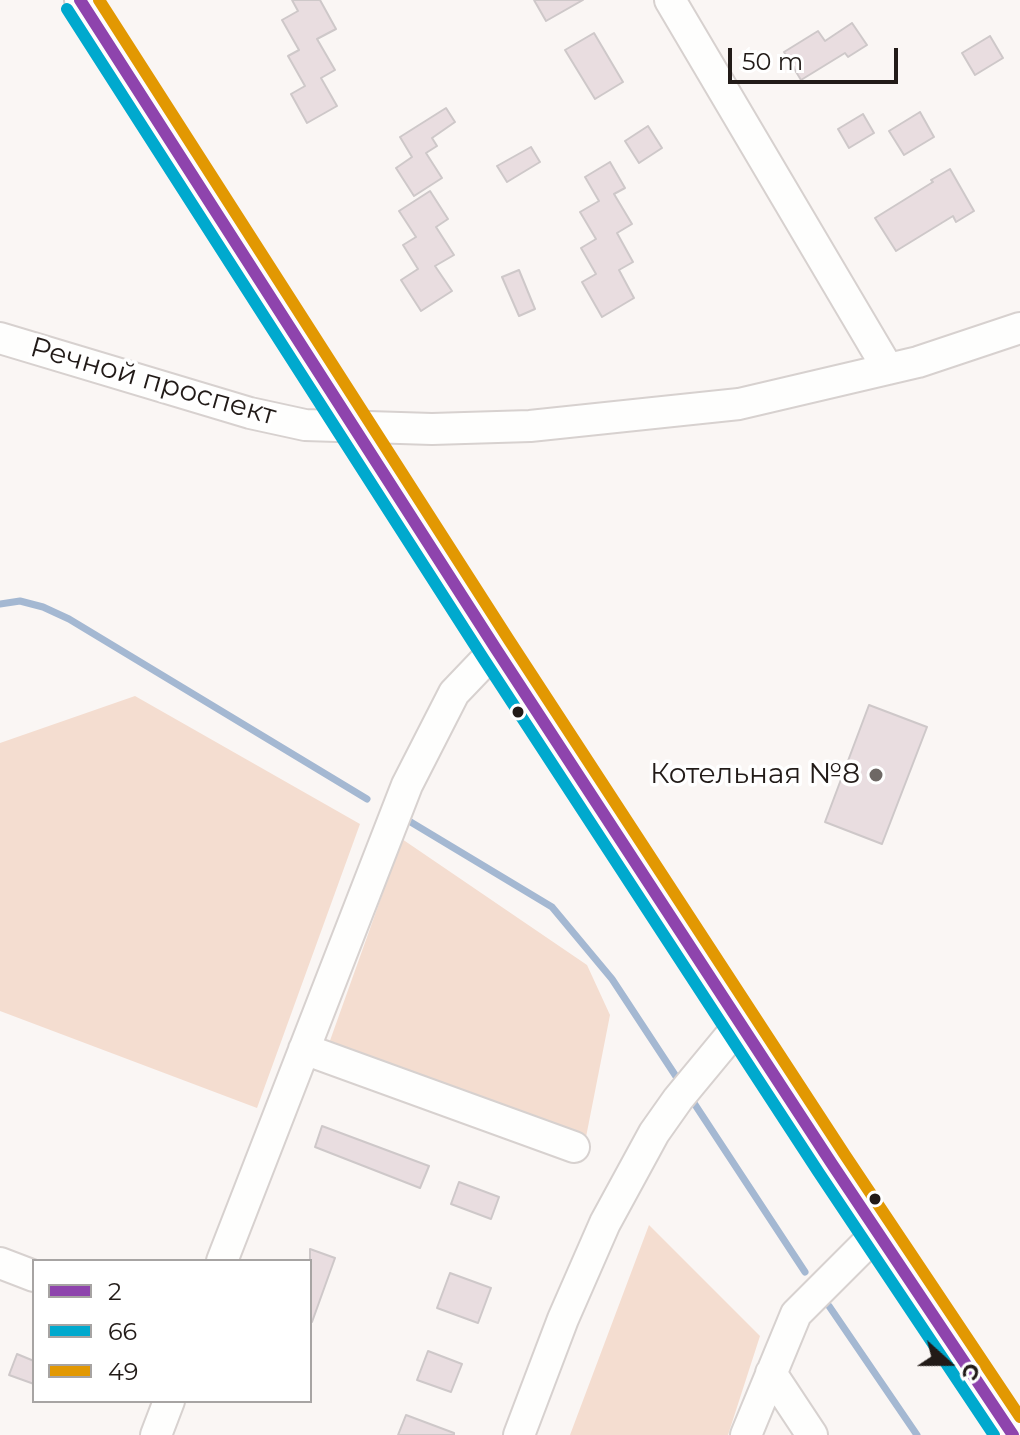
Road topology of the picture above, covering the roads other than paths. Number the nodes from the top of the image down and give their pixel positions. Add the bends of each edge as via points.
1 (80, 0) edge
2 (670, 0) edge
3 (1020, 328) edge
4 (0, 338) edge
5 (888, 369) junction
6 (354, 428) junction
7 (496, 649) junction
8 (740, 1024) junction
9 (304, 1049) junction
10 (574, 1147) dead end
11 (878, 1232) junction
12 (223, 1259) edge
13 (0, 1263) edge
14 (32, 1275) edge
15 (771, 1373) junction
16 (168, 1403) edge
17 (156, 1435) edge
18 (519, 1435) edge
19 (746, 1435) edge
20 (812, 1435) edge
21 (1013, 1435) edge

1 - 6 street
2 - 5 street
3 - 5 street
4 - 6 street, Речной проспект via 250,413 305,425
5 - 6 street, Речной проспект via 739,404 530,426
6 - 7 street
7 - 8 street
7 - 9 street via 454,693 407,785
8 - 11 street
8 - 18 street via 654,1133 605,1223
9 - 10 street
9 - 12 street
11 - 15 street via 796,1314
11 - 21 street
13 - 14 street
15 - 19 street
15 - 20 street
16 - 17 street

